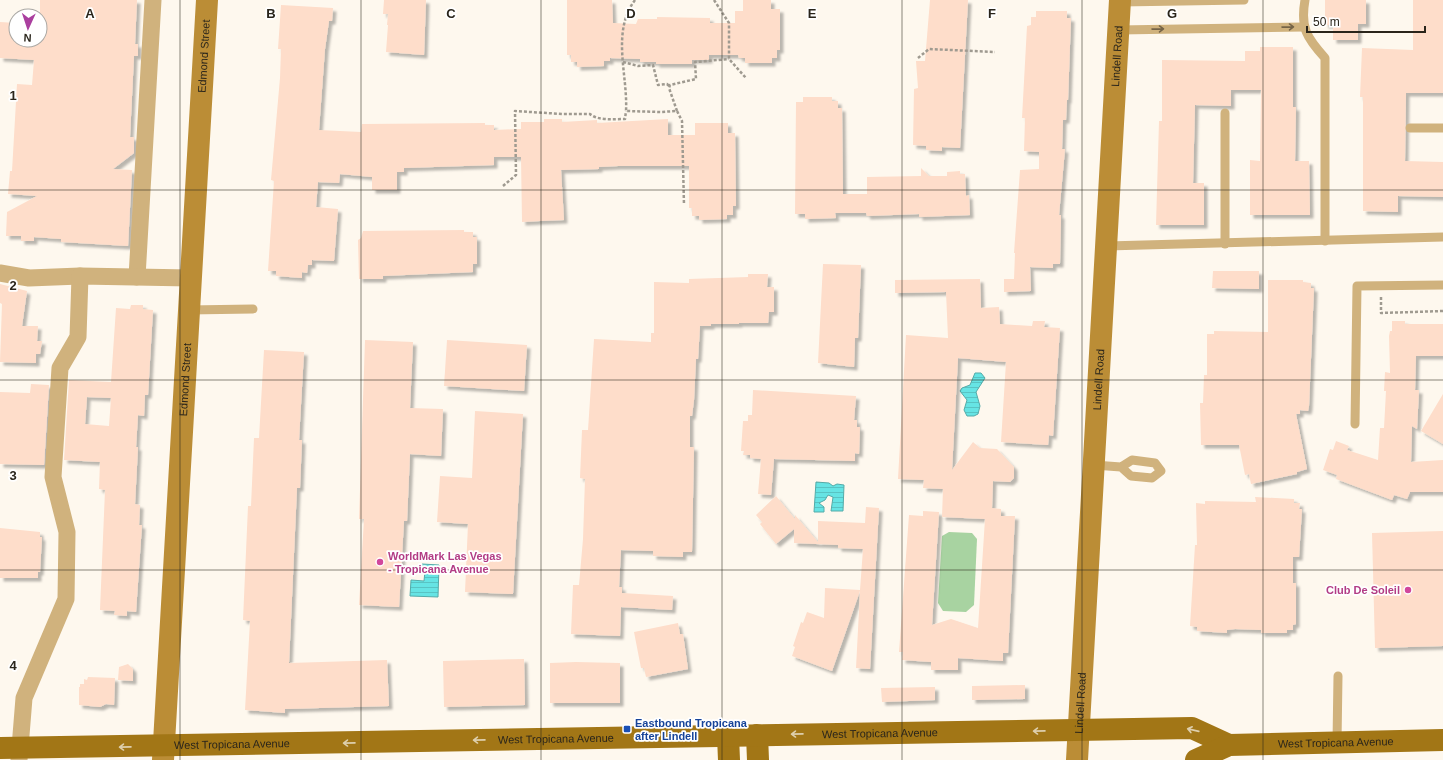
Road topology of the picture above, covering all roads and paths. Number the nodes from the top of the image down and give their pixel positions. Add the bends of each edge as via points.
1 (153, 0) edge
2 (207, 0) edge
3 (635, 0) edge
4 (714, 0) edge
5 (1234, 0) edge
6 (1244, 0) edge
7 (1305, 0) edge
8 (1120, 1) edge
9 (1304, 27) junction
10 (1118, 30) junction
11 (995, 52) dead end
12 (918, 58) dead end
13 (729, 59) junction
14 (623, 62) junction
15 (746, 78) dead end
16 (670, 86) junction
17 (626, 111) junction
18 (677, 111) junction
19 (1225, 113) dead end
20 (1410, 128) dead end
21 (1443, 128) edge
22 (503, 186) dead end
23 (684, 205) dead end
24 (1443, 237) edge
25 (1326, 241) junction
26 (1225, 244) junction
27 (1106, 246) junction
28 (0, 273) edge
29 (80, 276) junction
30 (137, 277) junction
31 (190, 278) junction
32 (1443, 285) edge
33 (1381, 286) junction
34 (253, 309) dead end
35 (188, 310) junction
36 (1443, 311) edge
37 (1355, 424) dead end
38 (1094, 465) junction
39 (1121, 467) dead end
40 (1338, 676) dead end
41 (1078, 730) junction
42 (757, 735) junction
43 (728, 736) junction
44 (1443, 740) edge
45 (1337, 742) junction
46 (1229, 745) junction
47 (420, 751) edge
48 (13, 752) edge
49 (164, 753) edge
50 (729, 760) edge
51 (758, 760) edge
52 (1077, 760) edge
53 (1196, 760) edge

1 - 30 street
2 - 31 street, Edmond Street
3 - 14 path via 623,25
4 - 13 path via 729,23
5 - 6 lane
5 - 8 lane
7 - 9 lane via 1302,16
8 - 10 street, Lindell Road
10 -> 9 lane
9 - 25 lane via 1311,42 1325,58
10 - 27 street, Lindell Road
11 - 12 path via 928,49
13 - 15 path
13 - 16 path via 695,62 696,79
14 - 16 path via 638,66 653,65 658,85
14 - 17 path
16 - 18 path
17 - 18 path
17 - 22 path via 626,119 594,117 590,114 515,111 516,175
18 - 23 path via 682,121
19 - 26 lane
20 - 21 lane
24 - 25 lane
25 - 26 lane
26 - 27 lane
27 - 38 street, Lindell Road
28 - 29 street via 29,278
29 - 30 street
29 - 48 street via 78,337 60,368 53,477 67,532 66,599 24,698
30 - 31 street
31 - 35 street, Edmond Street
32 - 33 lane
33 - 36 path via 1381,313
33 - 37 lane via 1357,286
34 - 35 lane
35 - 49 street, Edmond Street
38 - 39 lane
38 - 41 street, Lindell Road
40 - 45 lane
41 -> 42 main road, West Tropicana Avenue
46 -> 41 main road, West Tropicana Avenue via 1192,728
41 - 52 street, Lindell Road
42 - 43 main road, West Tropicana Avenue
42 - 51 main road
43 -> 47 main road, West Tropicana Avenue
43 - 50 main road
44 - 45 main road, West Tropicana Avenue
45 - 46 main road, West Tropicana Avenue
46 - 53 main road, West Tropicana Avenue
47 -> 49 main road, West Tropicana Avenue
49 -> 48 main road, West Tropicana Avenue

